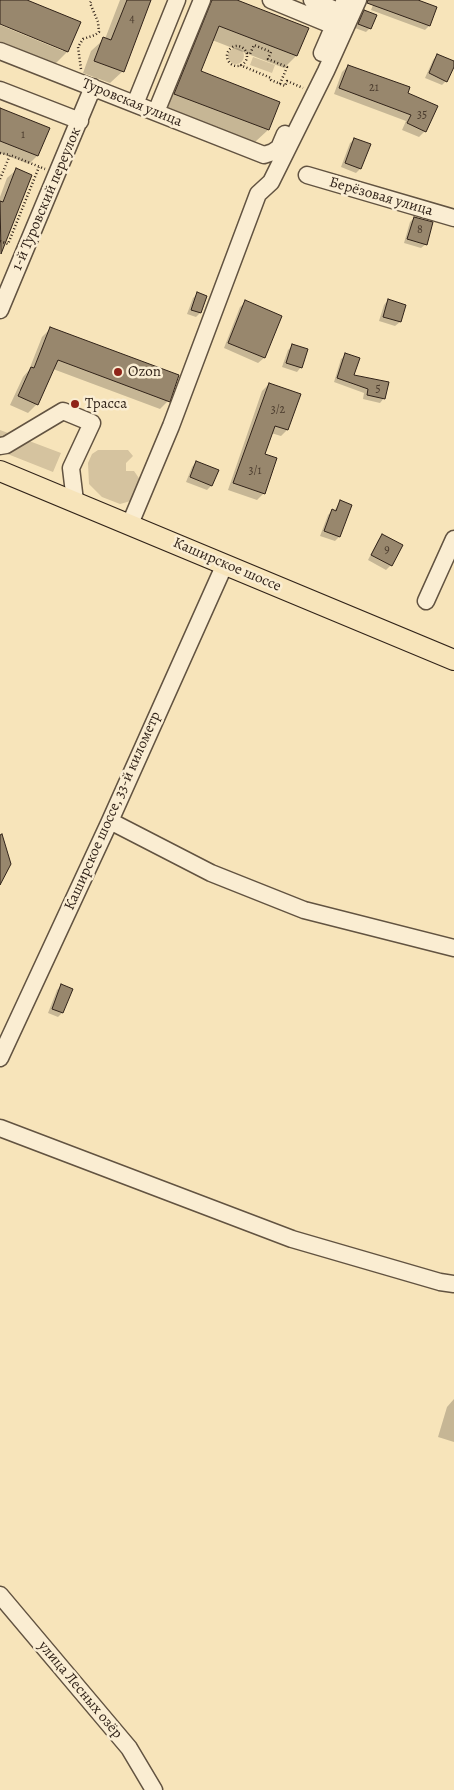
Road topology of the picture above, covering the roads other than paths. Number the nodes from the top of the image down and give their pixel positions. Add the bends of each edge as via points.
1 (177, 0) edge
2 (202, 0) edge
3 (271, 0) edge
4 (312, 0) edge
5 (358, 0) edge
6 (340, 12) edge
7 (0, 50) edge
8 (87, 85) junction
9 (0, 90) edge
10 (135, 104) junction
11 (156, 112) junction
12 (80, 121) junction
13 (307, 176) dead end
14 (454, 218) edge
15 (0, 310) edge
16 (0, 446) edge
17 (0, 471) edge
18 (75, 501) junction
19 (130, 524) junction
20 (454, 539) edge
21 (225, 564) junction
22 (426, 601) dead end
23 (454, 660) edge
24 (110, 821) junction
25 (454, 948) edge
26 (0, 1058) edge
27 (0, 1128) edge
28 (454, 1284) edge
29 (0, 1595) edge
30 (154, 1790) edge

1 - 10 street
2 - 11 street
3 - 6 street
4 - 6 street
5 - 19 street via 271,182 258,194 171,426
6 - 11 street, Туровская улица via 279,148 273,152 264,154
7 - 8 street, Туровская улица
8 - 10 street, Туровская улица
8 - 12 street, 1-й Туровский переулок
9 - 12 street
10 - 11 street, Туровская улица
12 - 15 street, 1-й Туровский переулок
13 - 14 street, Берёзовая улица
16 - 18 street via 63,411 92,422 72,468
17 - 18 main road, Каширское шоссе
18 - 19 main road, Каширское шоссе
19 - 21 main road, Каширское шоссе
20 - 22 street
21 - 23 main road, Каширское шоссе
21 - 24 street, Каширское шоссе, 33-й километр
24 - 25 street via 211,873 304,910
24 - 26 street, Каширское шоссе, 33-й километр
27 - 28 street via 292,1239
29 - 30 street, улица Лесных озёр via 129,1748

